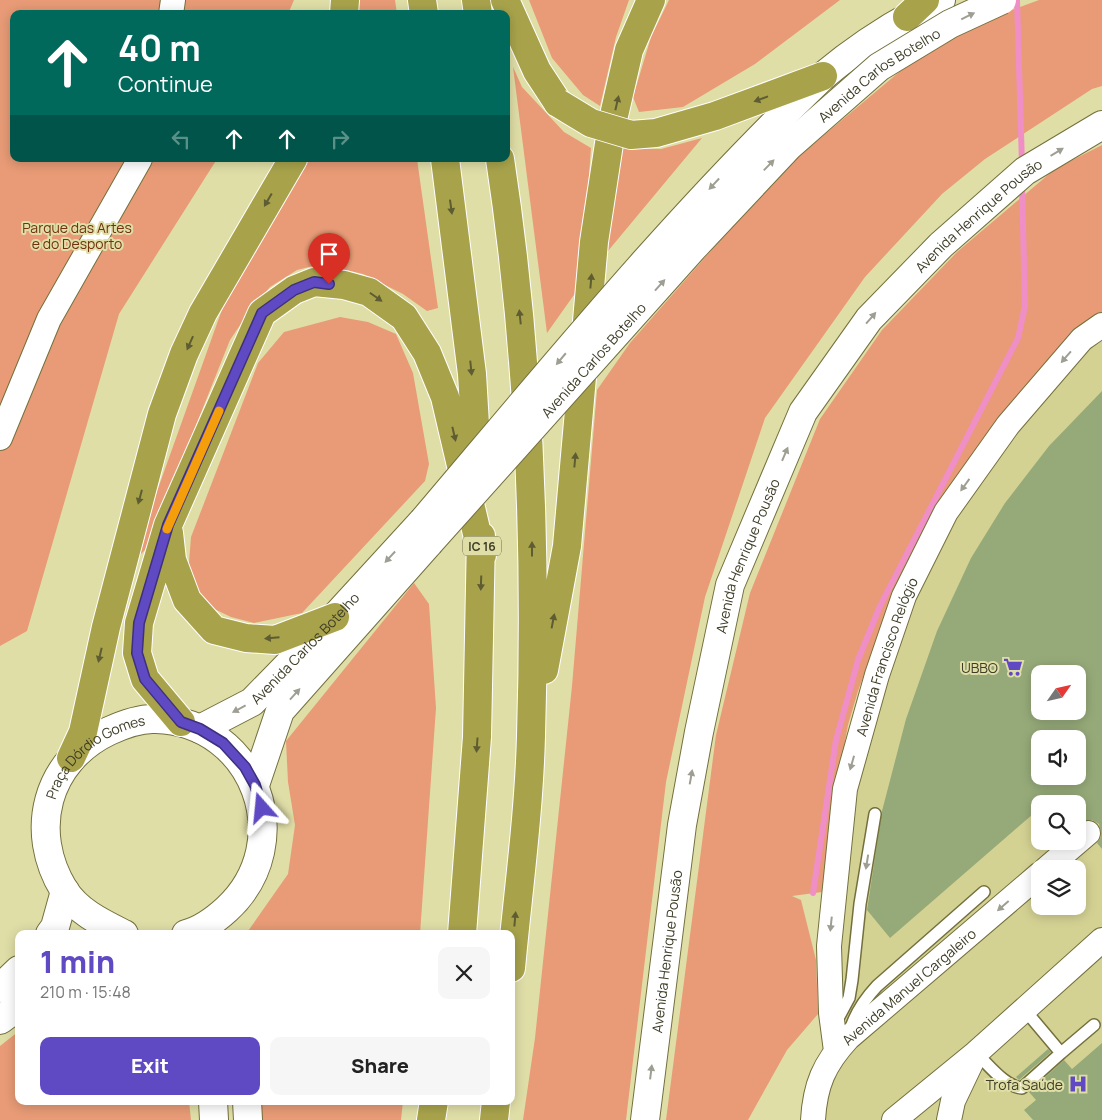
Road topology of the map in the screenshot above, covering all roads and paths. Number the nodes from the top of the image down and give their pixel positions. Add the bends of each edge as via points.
1 (651, 0) edge
2 (942, 0) edge
3 (1002, 0) edge
4 (916, 8) edge
5 (510, 11) edge
6 (823, 76) junction
7 (1102, 124) edge
8 (138, 162) edge
9 (291, 162) edge
10 (444, 162) edge
11 (500, 162) edge
12 (1102, 325) edge
13 (0, 438) edge
14 (168, 525) junction
15 (426, 532) junction
16 (482, 554) junction
17 (335, 617) junction
18 (190, 726) junction
19 (531, 738) junction
20 (71, 758) junction
21 (255, 785) junction
22 (875, 814) dead end
23 (1088, 833) dead end
24 (1056, 860) edge
25 (1031, 881) edge
26 (65, 891) junction
27 (984, 892) dead end
28 (214, 928) edge
29 (53, 930) edge
30 (116, 930) edge
31 (462, 930) edge
32 (514, 930) edge
33 (1102, 940) edge
34 (15, 974) edge
35 (0, 988) edge
36 (15, 1009) edge
37 (1024, 1009) junction
38 (0, 1020) edge
39 (1094, 1025) dead end
40 (839, 1039) junction
41 (976, 1053) junction
42 (1061, 1053) junction
43 (213, 1105) edge
44 (247, 1105) edge
45 (433, 1105) edge
46 (496, 1105) edge
47 (214, 1120) edge
48 (248, 1120) edge
49 (431, 1120) edge
50 (494, 1120) edge
51 (645, 1120) edge
52 (812, 1120) edge
53 (894, 1120) edge
54 (949, 1120) edge

19 -> 1 highway via 567,546 594,242 612,124 629,50
2 - 4 main road, Avenida Carlos Botelho
15 -> 3 main road, Avenida Carlos Botelho, bridge via 789,146 879,67 950,24
4 - 6 main road, Avenida Carlos Botelho
6 -> 5 highway, bridge via 715,116 656,133 631,135 591,123 558,103 537,71
6 -> 15 main road, Avenida Carlos Botelho, bridge via 740,156 693,207
51 -> 7 main road, Avenida Henrique Pousão via 682,825 698,732 730,585 803,412 869,319 941,245 1025,171
8 - 13 street via 49,319
9 -> 20 highway via 203,313 184,354 162,414 106,627 83,732
10 -> 16 highway, IC 16 via 472,374
19 -> 11 highway via 532,495 524,357
12 -> 40 street, Avenida Francisco Relógio via 1082,339 1008,425 946,512 904,596 877,675 845,789 829,946
14 -> 16 highway via 262,313 294,290 314,282 344,284 369,292 404,317 427,353 445,397
17 -> 14 highway via 275,640 246,638 214,630 187,600 172,560
14 - 18 highway via 139,623 137,653 145,679
15 -> 17 main road, Avenida Carlos Botelho
21 -> 15 main road, Avenida Carlos Botelho via 280,711
16 -> 31 highway, IC 16 via 477,737
17 -> 18 main road, Avenida Carlos Botelho via 252,702
18 - 20 main road, Praça Dórdio Gomes via 156,719 127,722 90,740
18 - 21 main road, Praça Dórdio Gomes via 223,743 245,767
32 -> 19 highway
20 - 26 main road, Praça Dórdio Gomes via 54,785 46,813 50,861
21 - 28 main road, Praça Dórdio Gomes via 262,808 264,840 256,870 243,894
22 -> 40 lane via 860,904 852,980
23 - 24 street
25 -> 40 street, Avenida Manuel Cargaleiro
26 - 29 main road
26 - 30 main road, Praça Dórdio Gomes via 91,918
27 - 40 lane via 877,986
33 - 37 street
34 - 35 main road
36 - 38 main road
37 - 41 street
37 - 42 lane
39 - 42 lane
40 - 52 street, Avenida Manuel Cargaleiro via 820,1076
41 - 42 lane via 1010,1084 1019,1088
41 - 53 street
41 - 54 street via 953,1101
43 - 47 main road
44 - 48 main road
45 - 49 highway
46 - 50 highway

